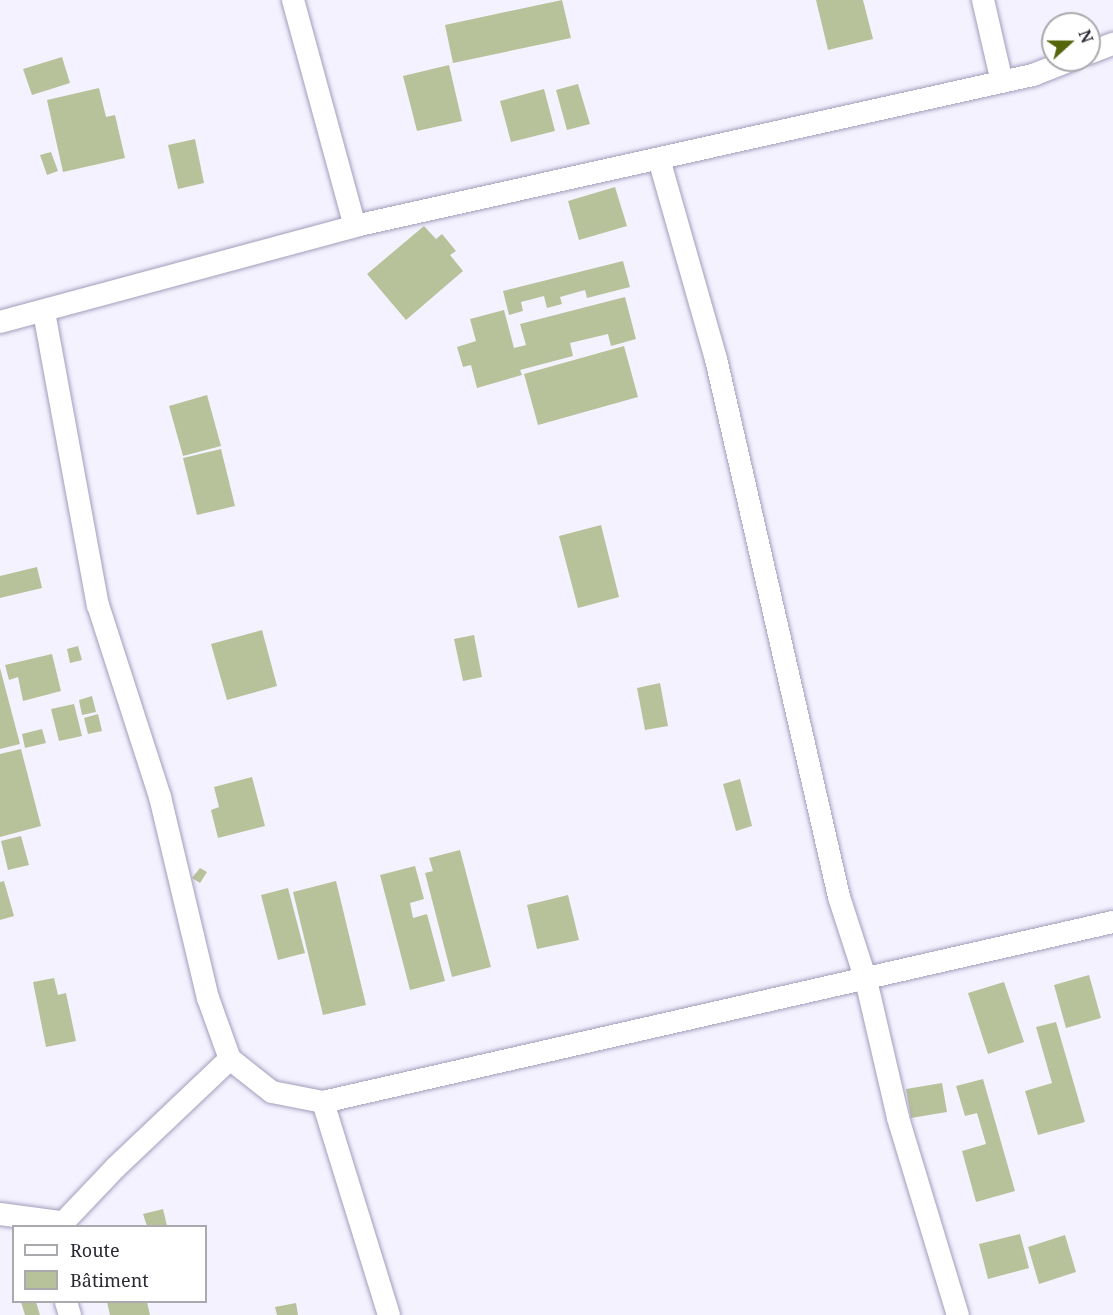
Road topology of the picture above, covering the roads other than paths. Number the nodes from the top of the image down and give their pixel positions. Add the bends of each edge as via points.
1 (293, 0) edge
2 (983, 0) edge
3 (1041, 69) edge
4 (1002, 81) junction
5 (659, 159) junction
6 (355, 226) junction
7 (44, 312) junction
8 (0, 322) edge
9 (1113, 922) edge
10 (866, 980) junction
11 (230, 1059) junction
12 (323, 1102) junction
13 (0, 1214) edge
14 (60, 1224) edge
15 (389, 1315) edge
16 (958, 1315) edge

1 - 6 street
2 - 4 street
3 - 4 street
4 - 5 street
5 - 6 street
5 - 10 street via 716,359 839,897
6 - 7 street
7 - 8 street
7 - 11 street via 98,605 160,797 208,998
9 - 10 street
10 - 12 street
10 - 16 street via 898,1118
11 - 12 street via 272,1092
11 - 14 street
12 - 15 street
13 - 14 street

